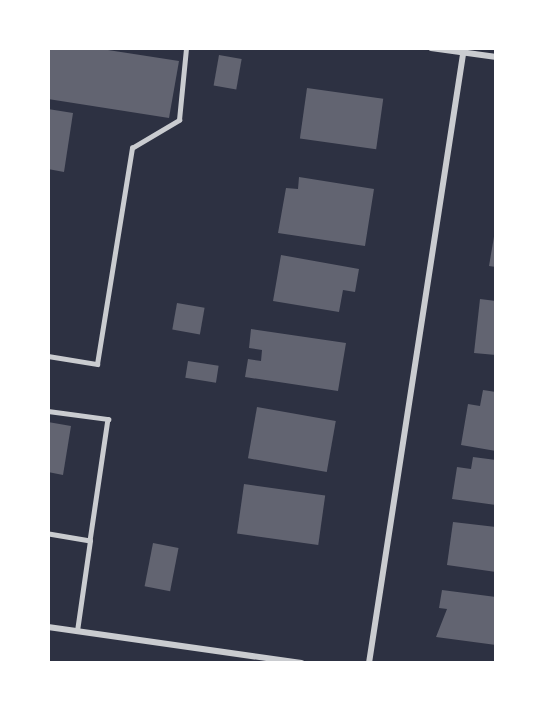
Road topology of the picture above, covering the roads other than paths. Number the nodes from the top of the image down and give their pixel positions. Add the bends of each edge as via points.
1 (186, 48) edge
2 (431, 48) edge
3 (464, 50) edge
4 (496, 57) edge
5 (48, 356) edge
6 (48, 411) edge
7 (48, 534) edge
8 (90, 541) junction
9 (48, 627) edge
10 (77, 631) junction
11 (301, 663) edge
12 (369, 663) edge

1 - 5 lane via 179,120 132,148 97,364
2 - 3 street
3 - 4 street
3 - 12 street
6 - 8 lane via 108,420
7 - 8 lane
8 - 10 lane
9 - 10 street
10 - 11 street

